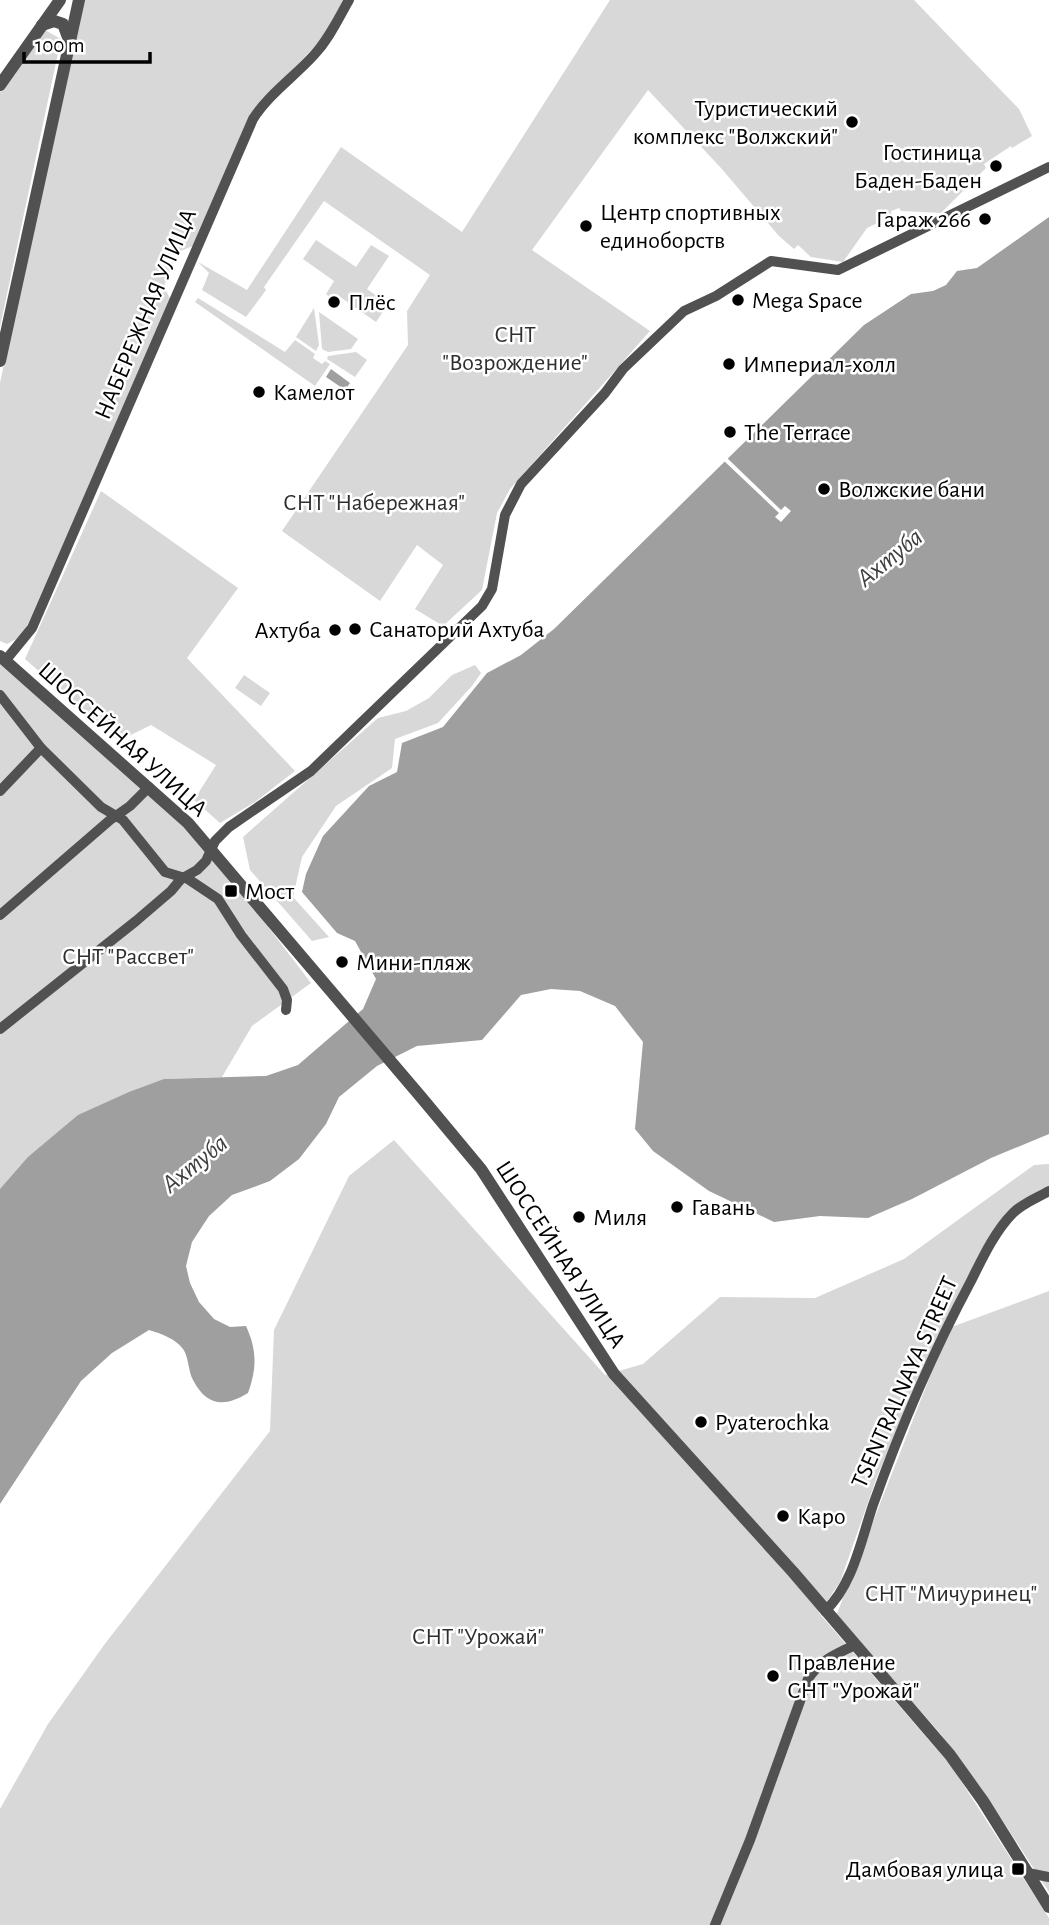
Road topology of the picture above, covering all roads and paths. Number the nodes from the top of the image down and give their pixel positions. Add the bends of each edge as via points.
1 (60, 0) edge
2 (79, 0) edge
3 (349, 0) edge
4 (42, 25) junction
5 (69, 41) junction
6 (0, 85) edge
7 (1049, 167) edge
8 (0, 361) edge
9 (2, 659) edge
10 (0, 695) edge
11 (41, 748) junction
12 (149, 787) junction
13 (0, 791) edge
14 (117, 815) junction
15 (210, 849) junction
16 (184, 878) junction
17 (0, 915) edge
18 (286, 1010) dead end
19 (0, 1029) edge
20 (1049, 1191) edge
21 (825, 1611) junction
22 (855, 1644) junction
23 (1028, 1873) junction
24 (1049, 1877) edge
25 (1049, 1907) edge
26 (715, 1925) edge

1 - 4 street
2 - 5 street
3 - 9 street, НАБЕРЕЖНАЯ УЛИЦА via 328,38 253,118 37,617 27,636
4 - 5 street via 63,24
4 - 6 street
5 - 8 street
7 - 15 street via 838,270 771,261 684,311 623,369 521,484 505,515 492,589 482,606 311,771 229,827
9 - 12 street, ШОССЕЙНАЯ УЛИЦА
10 - 11 street
11 - 13 street
11 - 14 street via 101,807
12 - 14 street
12 - 15 street, ШОССЕЙНАЯ УЛИЦА
14 - 16 street via 165,872
14 - 17 street
15 - 16 street via 206,861
15 - 21 street, ШОССЕЙНАЯ УЛИЦА via 481,1169 614,1374
16 - 18 street via 218,899 283,989
16 - 19 street
20 - 21 street, TSENTRALNAYA STREET via 1014,1212 977,1268 884,1475 850,1571 836,1601
21 - 22 street, ШОССЕЙНАЯ УЛИЦА
22 - 23 street, ШОССЕЙНАЯ УЛИЦА via 950,1755
22 - 26 street via 831,1656 808,1679
23 - 24 street
23 - 25 street, ШОССЕЙНАЯ УЛИЦА

